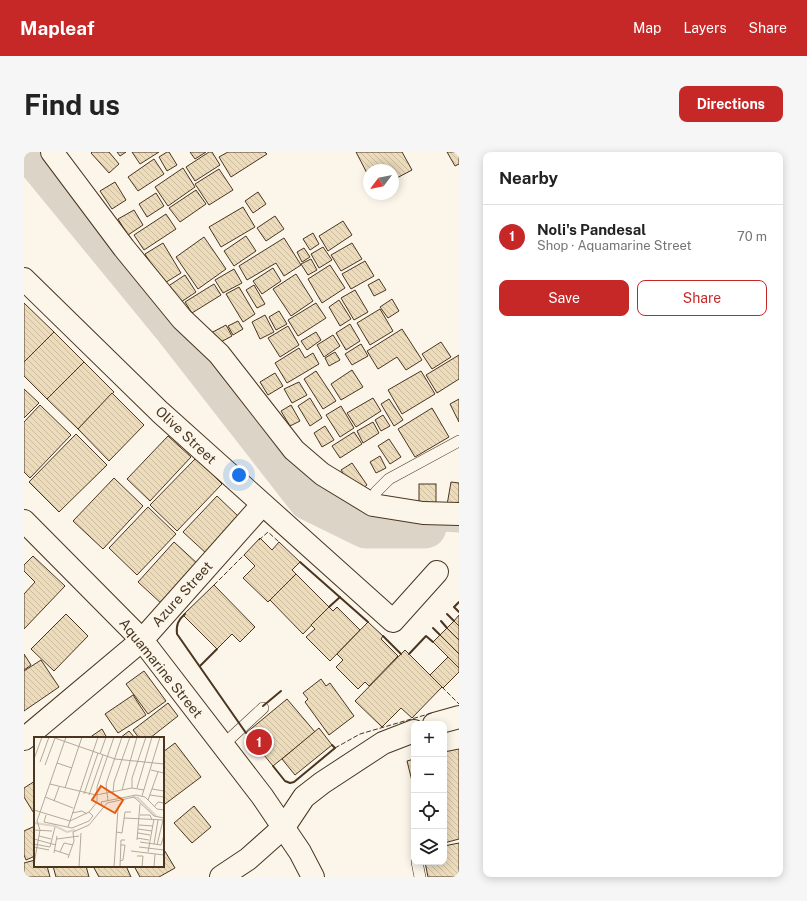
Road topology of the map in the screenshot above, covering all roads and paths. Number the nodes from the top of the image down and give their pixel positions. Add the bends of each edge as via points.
1 (52, 152) edge
2 (24, 279) edge
3 (459, 441) edge
4 (262, 505) junction
5 (372, 505) junction
6 (459, 514) edge
7 (24, 521) edge
8 (437, 572) dead end
9 (142, 640) junction
10 (263, 708) dead end
11 (459, 717) edge
12 (445, 721) edge
13 (411, 732) edge
14 (24, 739) edge
15 (223, 744) junction
16 (284, 827) junction
17 (418, 865) edge
18 (221, 877) edge
19 (313, 877) edge
20 (420, 877) edge

1 - 5 street via 124,248 182,319 219,354 294,450 322,474
2 - 4 street, Olive Street via 160,412
3 - 5 lane via 388,479 376,492
4 - 8 street, Olive Street via 393,622
4 - 9 street, Azure Street
5 - 6 street via 423,513
7 - 9 street, Aquamarine Street
9 - 14 street, Azure Street
9 - 15 street, Aquamarine Street
10 - 15 lane
11 - 12 street
13 - 16 street via 383,743 322,783 304,797
15 - 16 street, Aquamarine Street
16 - 18 street via 248,859
16 - 19 street, Aquamarine Street
17 - 20 lane

